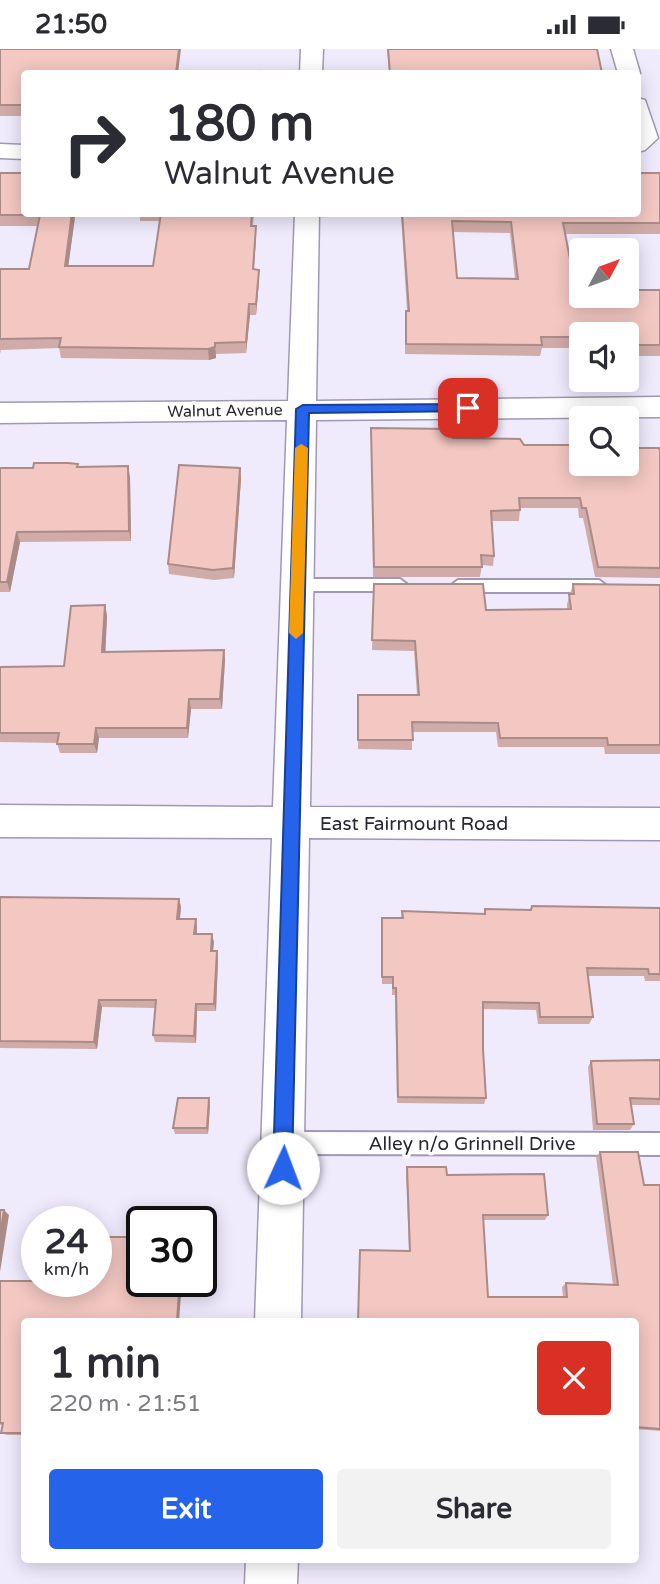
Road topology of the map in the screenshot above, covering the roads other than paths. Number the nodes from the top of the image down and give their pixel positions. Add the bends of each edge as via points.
1 (312, 49) edge
2 (622, 49) edge
3 (311, 70) edge
4 (628, 70) edge
5 (641, 120) edge
6 (641, 142) edge
7 (0, 151) edge
8 (21, 152) edge
9 (307, 217) edge
10 (660, 407) edge
11 (303, 409) junction
12 (0, 413) edge
13 (298, 585) junction
14 (414, 585) edge
15 (442, 586) edge
16 (619, 586) edge
17 (0, 821) edge
18 (291, 822) junction
19 (660, 824) edge
20 (284, 1143) junction
21 (660, 1144) edge
22 (278, 1318) edge
23 (272, 1563) edge
24 (271, 1584) edge

1 - 3 street
2 - 4 street
5 - 6 street via 646,138
7 - 8 street
9 - 11 street
10 - 11 street, Walnut Avenue
11 - 12 street, Walnut Avenue
11 - 13 street
13 - 14 lane
13 - 18 street
15 - 16 lane
17 - 18 street, East Fairmount Road
18 - 19 street, East Fairmount Road
18 - 20 street
20 - 21 lane, Alley n/o Grinnell Drive
20 - 22 street
23 - 24 street

